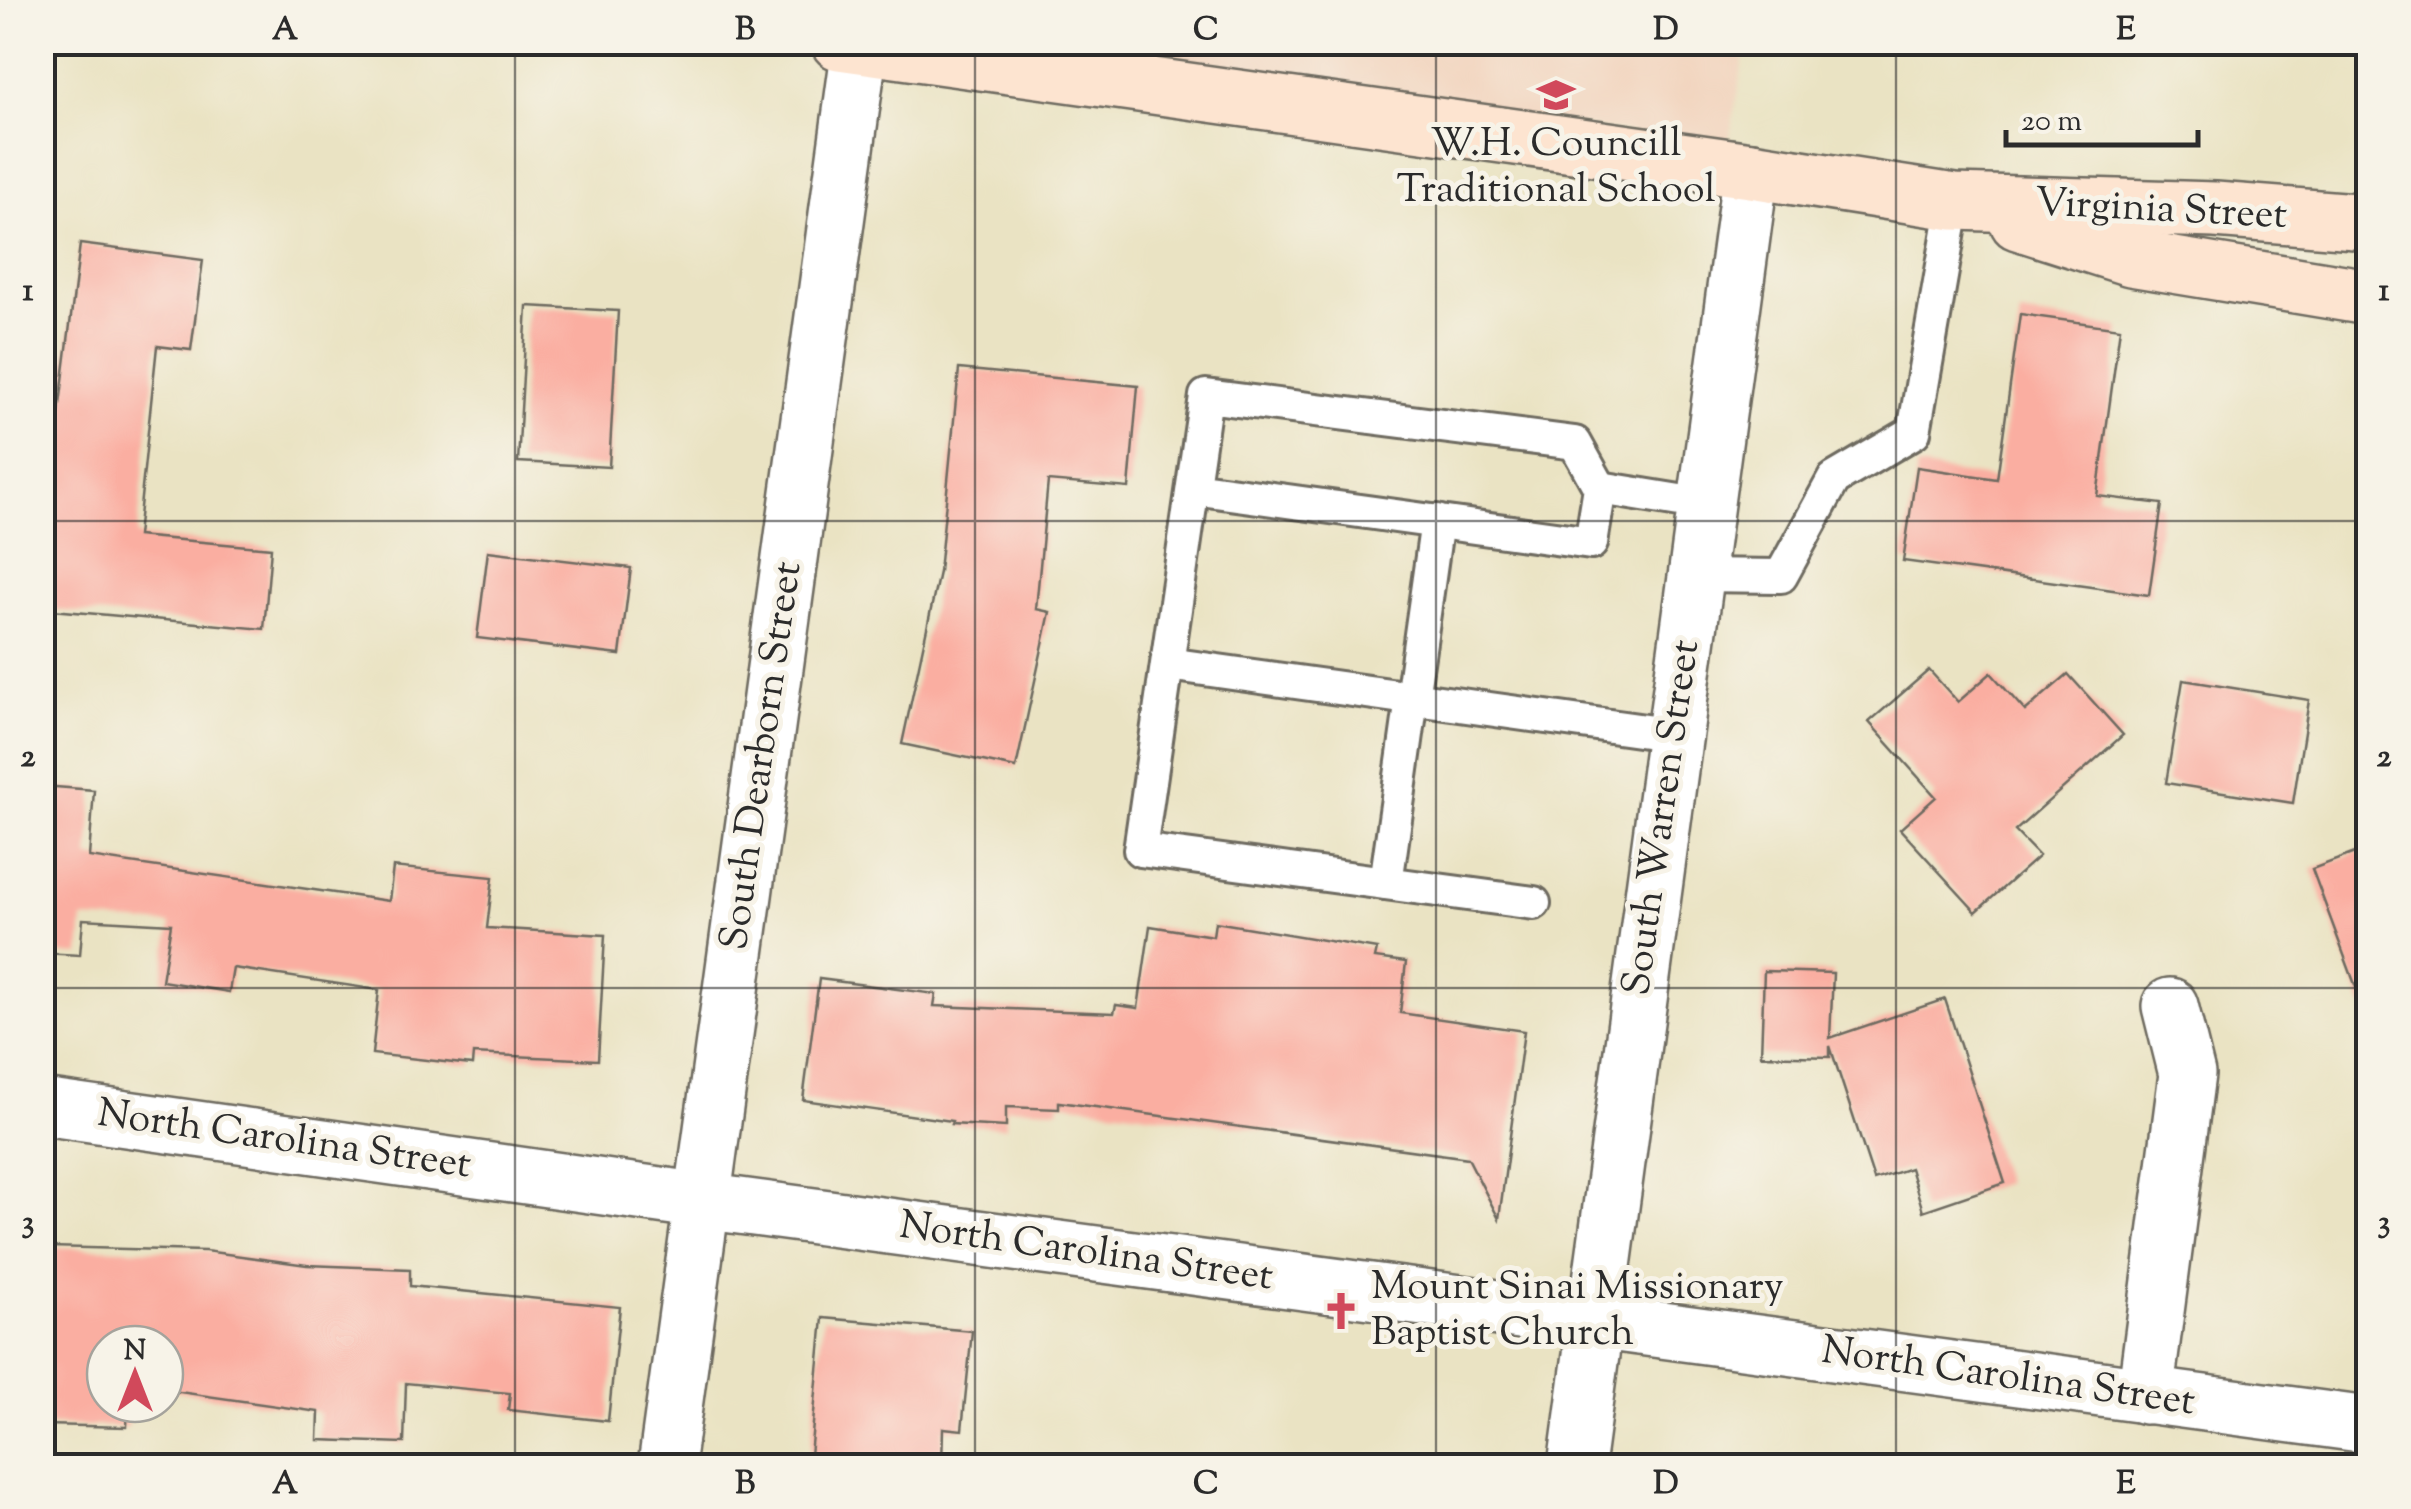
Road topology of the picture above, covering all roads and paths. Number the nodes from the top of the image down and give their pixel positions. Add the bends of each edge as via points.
1 (849, 44) edge
2 (1751, 170) junction
3 (1954, 202) junction
4 (2368, 222) edge
5 (2368, 297) edge
6 (1194, 488) junction
7 (1600, 488) junction
8 (1704, 505) junction
9 (1438, 521) junction
10 (1695, 575) junction
11 (1168, 664) junction
12 (1412, 699) junction
13 (1674, 735) junction
14 (1386, 883) junction
15 (1534, 903) dead end
16 (2170, 1006) dead end
17 (42, 1107) edge
18 (702, 1201) junction
19 (1596, 1323) junction
20 (2145, 1396) junction
21 (2368, 1425) edge
22 (666, 1466) edge
23 (1576, 1466) edge

1 - 2 street, Virginia Street
1 - 18 street, South Dearborn Street
2 - 3 street, Virginia Street
2 - 8 street, South Warren Street
3 - 4 street, Virginia Street
3 - 5 street, Virginia Street via 2130,258
3 - 10 lane via 1914,432 1834,479 1781,576
6 - 7 lane via 1206,396 1575,442
6 - 9 lane
6 - 11 lane
7 - 8 lane
7 - 9 lane via 1592,543
8 - 10 street, South Warren Street
9 - 12 lane
10 - 13 street, South Warren Street
11 - 12 lane
11 - 14 lane via 1140,850
12 - 13 lane
12 - 14 lane
13 - 19 street, South Warren Street
14 - 15 lane
16 - 20 street via 2187,1074
17 - 18 street, North Carolina Street
18 - 19 street, North Carolina Street
18 - 22 street, South Dearborn Street
19 - 20 street, North Carolina Street
19 - 23 street, South Warren Street
20 - 21 street, North Carolina Street

